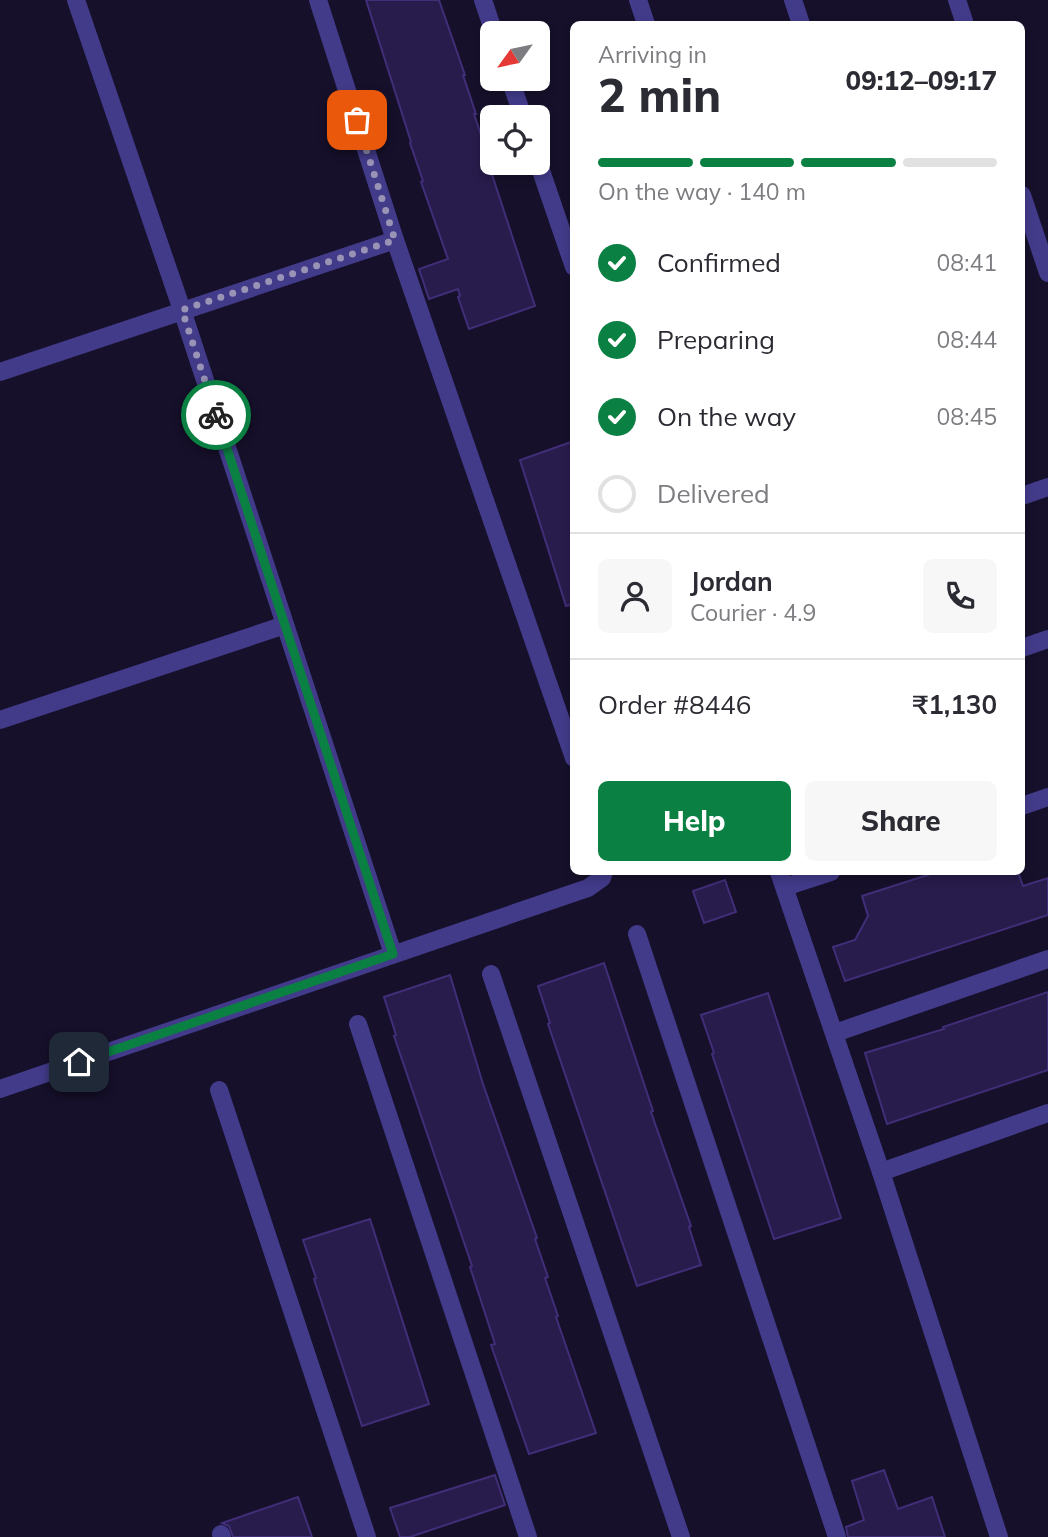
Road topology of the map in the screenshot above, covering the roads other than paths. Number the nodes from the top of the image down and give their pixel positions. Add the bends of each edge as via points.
1 (76, 0) edge
2 (318, 0) edge
3 (483, 0) edge
4 (638, 0) edge
5 (793, 0) edge
6 (957, 0) edge
7 (490, 21) edge
8 (645, 21) edge
9 (800, 21) edge
10 (964, 21) edge
11 (542, 175) edge
12 (1025, 204) edge
13 (395, 240) junction
14 (570, 255) edge
15 (1048, 273) edge
16 (182, 310) junction
17 (0, 372) edge
18 (1048, 487) edge
19 (1025, 495) edge
20 (285, 625) junction
21 (1048, 639) edge
22 (1025, 647) edge
23 (0, 720) edge
24 (570, 746) edge
25 (1048, 797) edge
26 (1025, 805) edge
27 (603, 875) edge
28 (810, 875) edge
29 (782, 879) edge
30 (638, 934) dead end
31 (393, 954) junction
32 (1048, 959) edge
33 (491, 974) dead end
34 (358, 1024) dead end
35 (835, 1033) junction
36 (0, 1089) edge
37 (219, 1090) dead end
38 (1048, 1113) edge
39 (881, 1172) junction
40 (367, 1537) edge
41 (528, 1537) edge
42 (681, 1537) edge
43 (837, 1537) edge
44 (999, 1537) edge

1 - 16 street
2 - 13 street
3 - 7 street
4 - 8 street
5 - 9 street
6 - 10 street
11 - 14 street
12 - 15 street
13 - 16 street
13 - 24 street
16 - 17 street
16 - 20 street
18 - 19 street
20 - 23 street
20 - 31 street
21 - 22 street
25 - 26 street
27 - 31 street via 588,888
28 - 29 street
29 - 35 street
30 - 43 street
31 - 36 street
32 - 35 street
33 - 42 street
34 - 41 street
35 - 39 street
37 - 40 street
38 - 39 street
39 - 44 street

